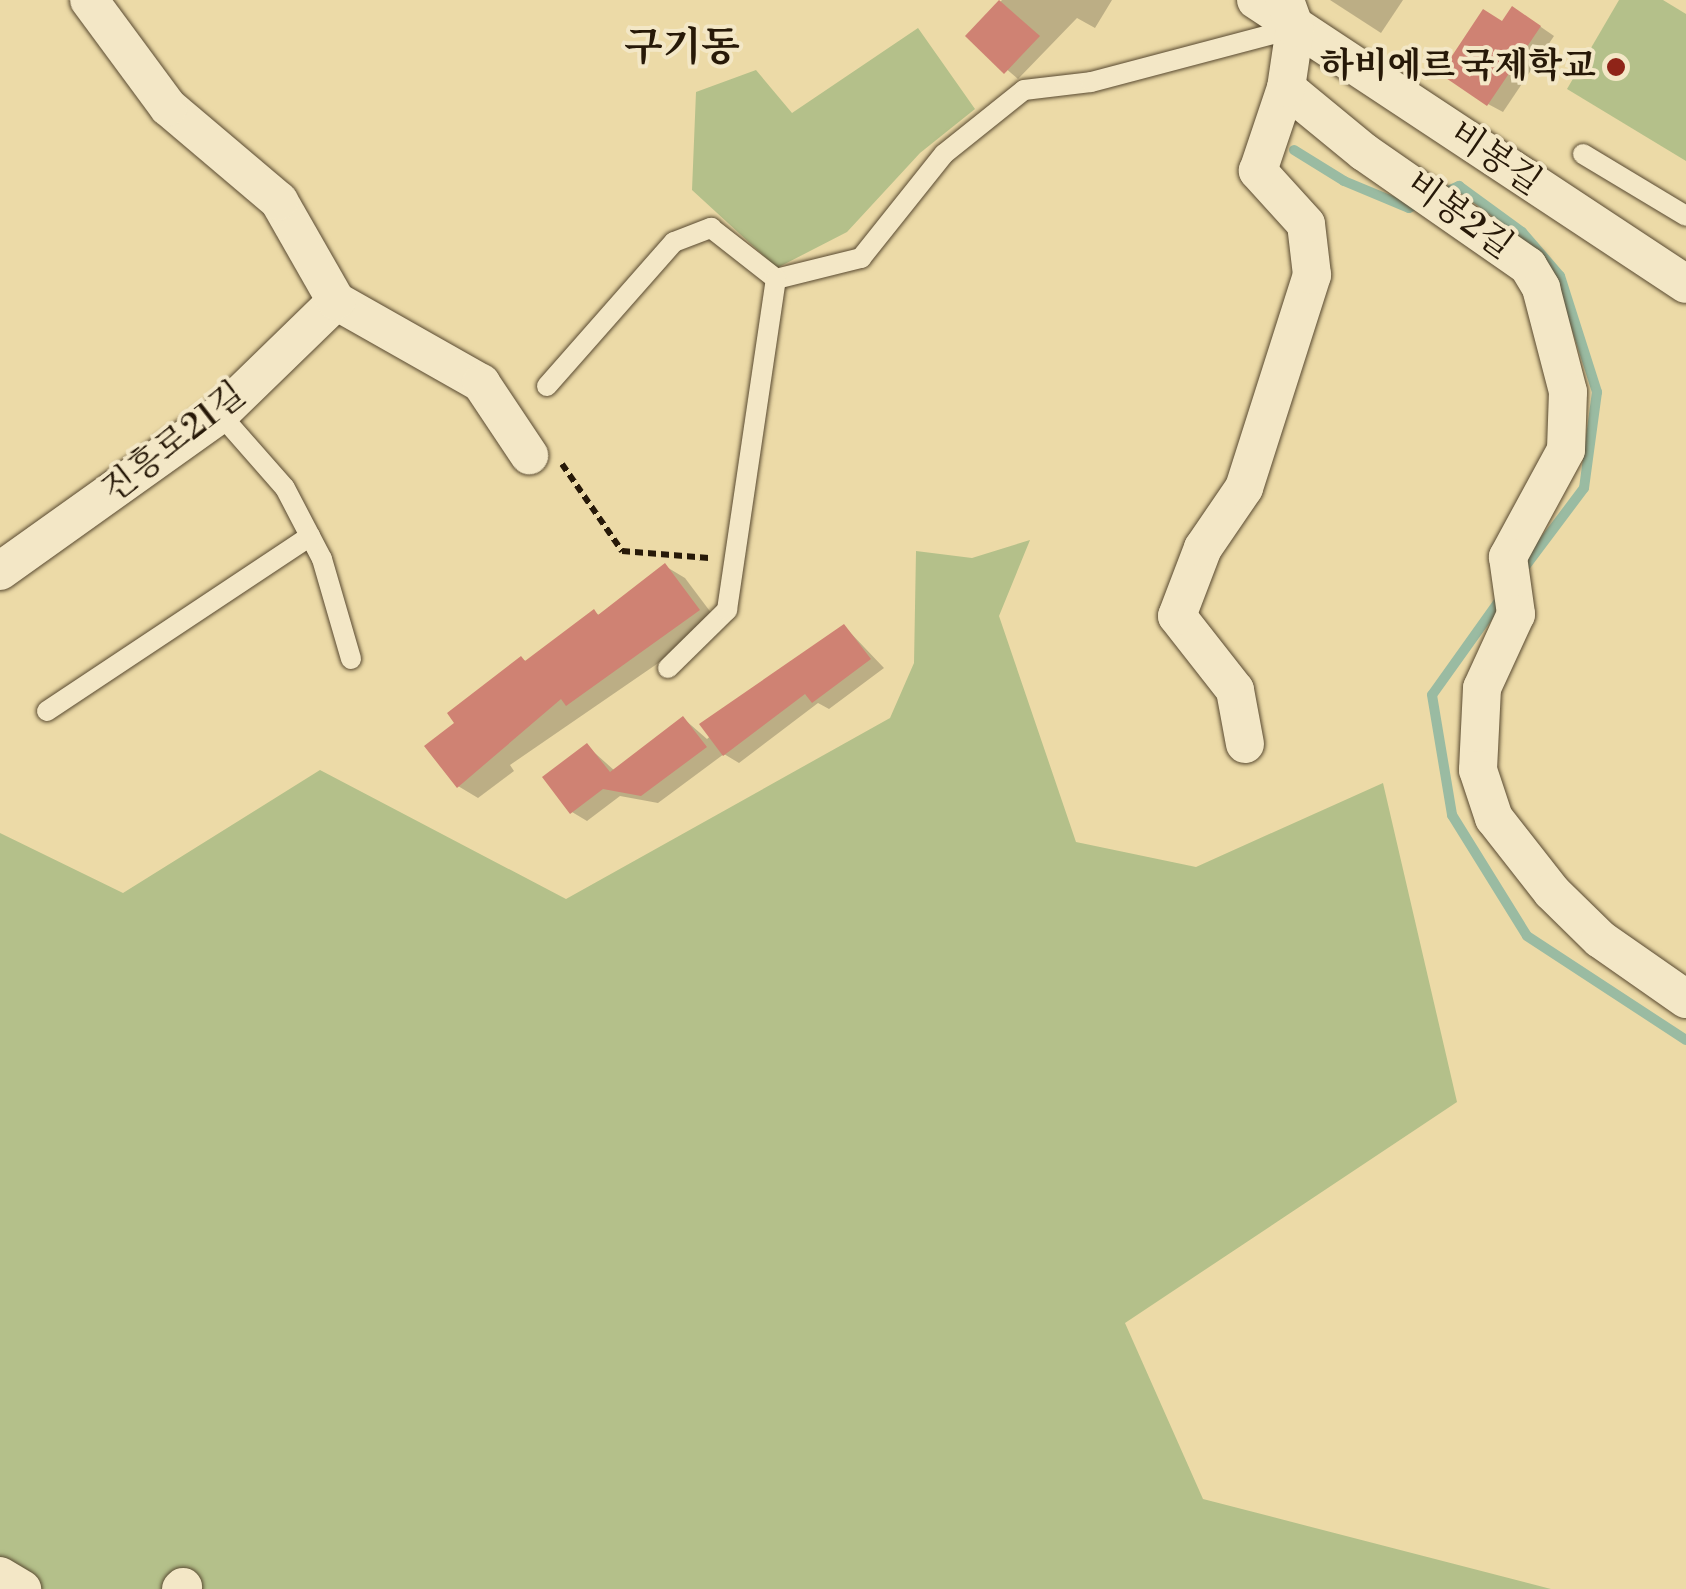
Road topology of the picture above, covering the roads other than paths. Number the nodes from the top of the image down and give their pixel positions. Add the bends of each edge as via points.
1 (89, 0) edge
2 (1256, 0) edge
3 (1290, 14) edge
4 (1286, 88) junction
5 (1583, 154) dead end
6 (1686, 216) edge
7 (1683, 276) edge
8 (776, 279) junction
9 (336, 301) junction
10 (546, 386) dead end
11 (220, 414) junction
12 (543, 455) road end
13 (310, 536) junction
14 (0, 571) edge
15 (351, 659) dead end
16 (668, 668) dead end
17 (47, 711) dead end
18 (1245, 744) dead end
19 (1686, 999) edge
20 (0, 1576) edge
21 (22, 1589) edge

1 - 9 street via 168,107 279,201
2 - 3 street, 비봉길
3 - 4 street
3 - 7 street, 비봉길
3 - 8 lane via 1091,82 1024,90 944,154 861,258
4 - 18 street via 1258,170 1306,224 1312,275 1244,488 1202,548 1177,616 1235,690
4 - 19 street, 비봉2길 via 1364,152 1528,266 1541,288 1568,392 1566,450 1508,557 1516,614 1482,688 1478,770 1494,818 1552,892 1600,939
5 - 6 lane
8 - 10 lane via 711,228 674,242
8 - 16 lane via 728,610
9 - 11 street, 진흥로21길
9 - 12 street via 481,383
11 - 13 lane via 284,488
11 - 14 street, 진흥로21길
13 - 15 lane
13 - 17 lane
20 - 21 street

